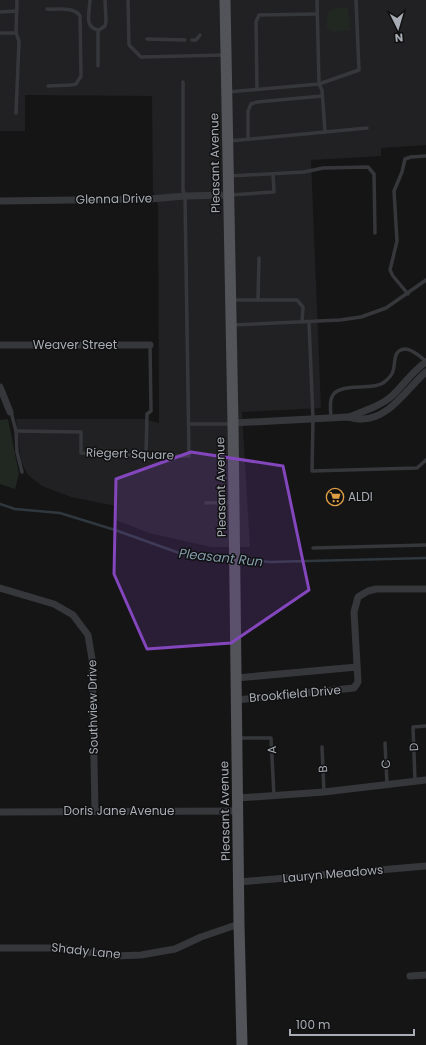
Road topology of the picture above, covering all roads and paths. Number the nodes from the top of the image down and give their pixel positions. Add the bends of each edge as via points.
1 (17, 0) edge
2 (90, 0) edge
3 (105, 0) edge
4 (128, 0) edge
5 (225, 0) edge
6 (316, 0) edge
7 (356, 0) edge
8 (47, 9) dead end
9 (0, 12) edge
10 (17, 12) junction
11 (317, 14) junction
12 (98, 30) junction
13 (0, 33) edge
14 (16, 33) junction
15 (200, 35) dead end
16 (147, 39) dead end
17 (185, 40) dead end
18 (192, 40) dead end
19 (226, 55) junction
20 (98, 66) dead end
21 (183, 82) dead end
22 (319, 84) junction
23 (48, 86) dead end
24 (257, 89) junction
25 (227, 92) junction
26 (322, 96) junction
27 (16, 113) dead end
28 (367, 128) dead end
29 (326, 132) junction
30 (248, 139) junction
31 (228, 141) junction
32 (426, 156) edge
33 (273, 174) junction
34 (228, 176) junction
35 (228, 195) junction
36 (185, 196) junction
37 (0, 202) edge
38 (375, 233) dead end
39 (259, 258) dead end
40 (426, 280) edge
41 (408, 294) junction
42 (230, 300) junction
43 (258, 300) junction
44 (302, 322) junction
45 (309, 322) junction
46 (231, 325) junction
47 (0, 345) edge
48 (150, 345) joint
49 (426, 362) edge
50 (426, 372) edge
51 (0, 387) edge
52 (10, 412) joint
53 (348, 417) junction
54 (331, 418) junction
55 (313, 419) junction
56 (189, 424) junction
57 (233, 424) junction
58 (16, 431) junction
59 (146, 456) junction
60 (426, 460) edge
61 (22, 472) dead end
62 (234, 502) junction
63 (206, 503) dead end
64 (426, 545) edge
65 (313, 548) dead end
66 (0, 588) edge
67 (426, 589) edge
68 (357, 668) junction
69 (236, 678) junction
70 (237, 700) junction
71 (426, 726) edge
72 (237, 738) junction
73 (384, 743) dead end
74 (322, 747) dead end
75 (426, 780) edge
76 (415, 781) junction
77 (387, 784) junction
78 (324, 792) junction
79 (274, 796) junction
80 (238, 798) junction
81 (95, 811) junction
82 (238, 811) junction
83 (0, 812) edge
84 (426, 866) edge
85 (239, 882) junction
86 (239, 924) junction
87 (0, 948) edge
88 (426, 975) edge
89 (410, 976) dead end
90 (242, 1045) edge

1 - 10 lane
2 - 12 lane via 88,18 90,25
3 - 12 lane via 106,21 103,28
4 - 19 lane via 129,45 141,57
5 - 19 main road, Pleasant Avenue
6 - 11 lane
7 - 22 lane via 359,70
8 - 23 lane via 78,12 81,76 76,84
9 - 10 lane
10 - 14 lane
11 - 22 lane
11 - 24 lane via 259,15 256,22
12 - 20 lane
13 - 14 lane
14 - 27 lane via 19,41
15 - 18 lane via 196,40
16 - 17 lane
19 - 25 main road, Pleasant Avenue
21 - 36 lane
22 - 24 lane
22 - 26 lane
24 - 25 lane
25 - 31 main road, Pleasant Avenue
26 - 29 lane
26 - 30 lane via 251,104 248,111
28 - 29 lane
29 - 30 lane
30 - 31 lane
31 - 34 main road, Pleasant Avenue
32 - 41 lane via 405,159 394,191 397,241 390,270
33 - 34 lane
33 - 35 lane via 274,192
33 - 38 lane via 324,168 368,167 374,174
34 - 35 main road, Pleasant Avenue
35 - 36 street, Glenna Drive
35 - 42 main road, Pleasant Avenue
36 - 37 street, Glenna Drive
36 - 56 lane
39 - 43 lane
40 - 41 lane
41 - 45 lane via 386,308 361,317
42 - 43 lane
42 - 46 main road, Pleasant Avenue
43 - 44 lane via 297,300 303,307
44 - 45 lane
44 - 46 lane
45 - 55 lane
46 - 57 main road, Pleasant Avenue
47 - 48 street, Weaver Street
48 - 59 lane via 151,411 147,414
49 - 53 street via 383,402
49 - 54 lane via 411,351 399,351 394,358 392,375 383,383 377,386 343,388 334,393 331,398
50 - 53 street via 384,412 362,419
51 - 52 street
52 - 58 lane
53 - 54 street
54 - 55 street
55 - 57 street
55 - 60 lane via 312,471 417,468
56 - 57 lane
56 - 59 lane, Riegert Square via 189,456
57 - 62 main road, Pleasant Avenue
58 - 59 lane, Riegert Square via 81,432 80,453
58 - 61 lane via 17,452
62 - 63 lane
62 - 69 main road, Pleasant Avenue
64 - 65 lane
66 - 81 street, Southview Drive via 54,604 73,615 88,635 92,659
67 - 68 street, Brookfield Drive via 376,588 358,597 354,612
68 - 69 street, Brookfield Drive
68 - 70 street, Brookfield Drive via 357,686 350,689
69 - 70 main road, Pleasant Avenue
70 - 72 main road, Pleasant Avenue
71 - 76 lane, D via 413,727
72 - 79 lane, A via 272,738
72 - 80 main road, Pleasant Avenue
73 - 77 lane, C
74 - 78 lane, B
75 - 76 street
76 - 77 street
77 - 78 street
78 - 79 street
79 - 80 street
80 - 82 main road, Pleasant Avenue
81 - 82 street, Doris Jane Avenue
81 - 83 street, Doris Jane Avenue
82 - 85 main road, Pleasant Avenue
84 - 85 street, Lauryn Meadows
85 - 86 main road, Pleasant Avenue
86 - 87 street, Shady Lane via 175,948 141,955 115,956 60,948
86 - 90 main road, Pleasant Avenue
88 - 89 street

